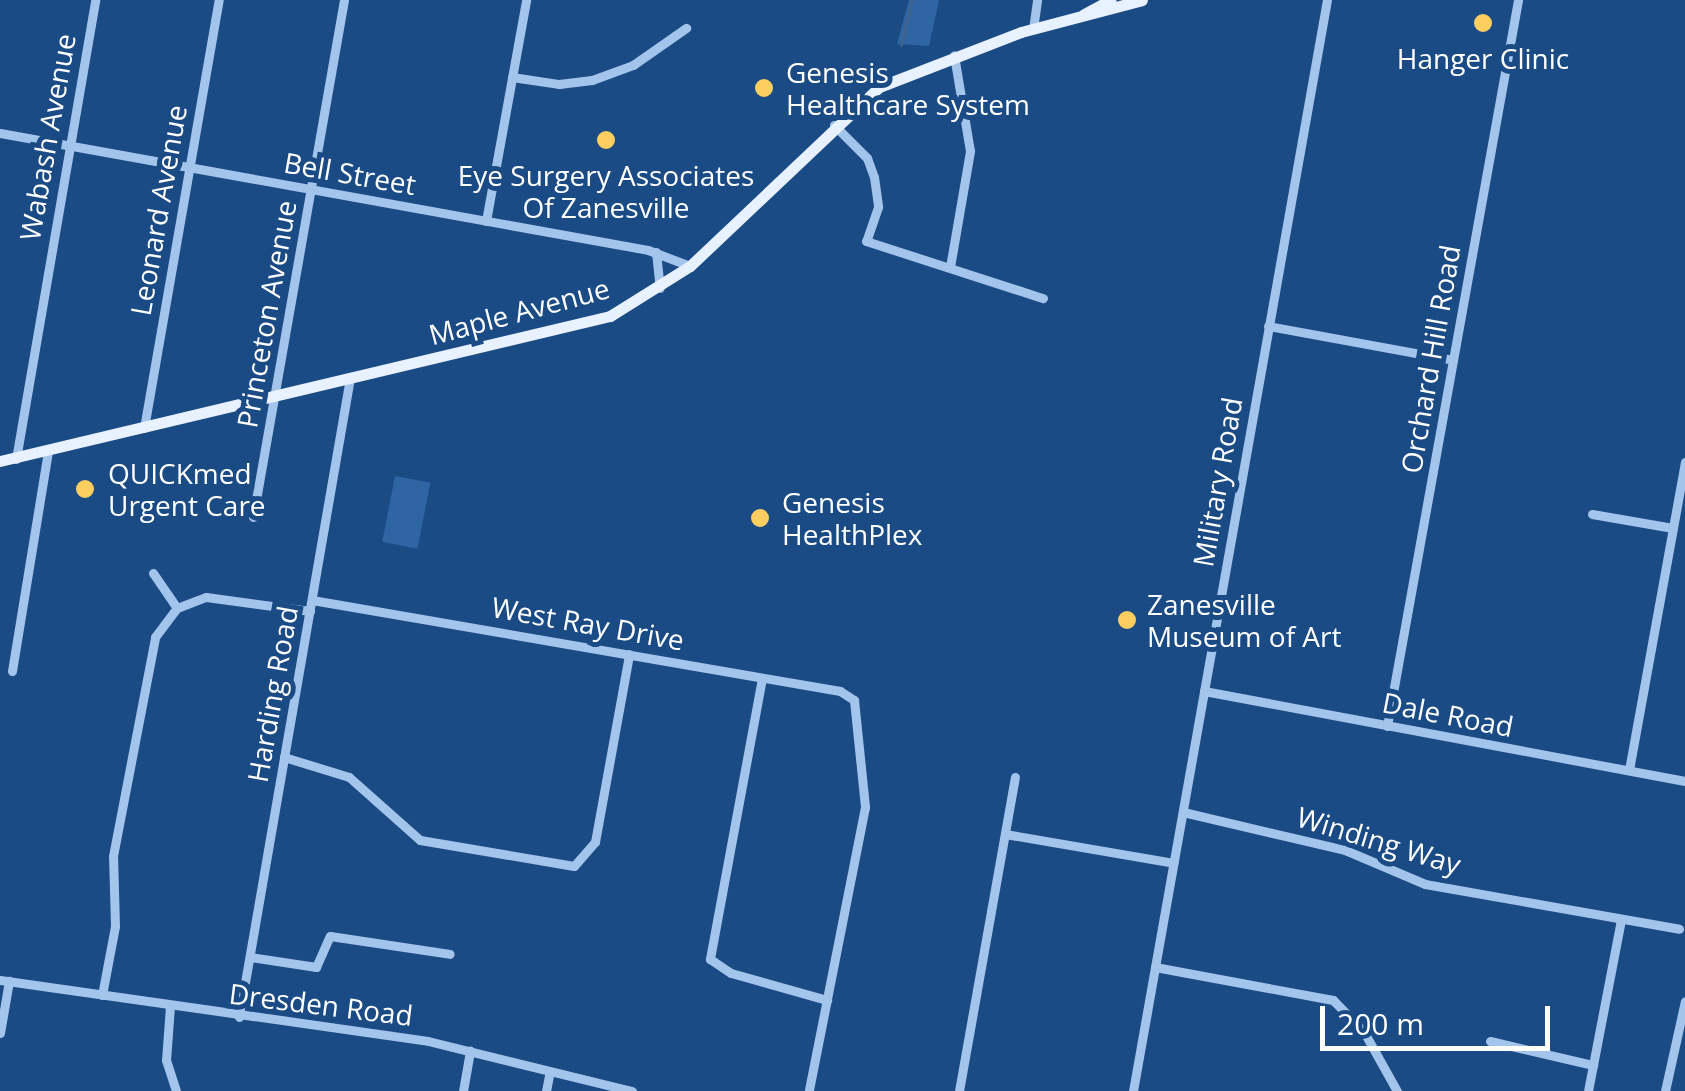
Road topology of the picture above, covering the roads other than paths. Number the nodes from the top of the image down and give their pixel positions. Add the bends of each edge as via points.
1 (95, 0) edge
2 (218, 0) edge
3 (344, 0) edge
4 (526, 0) edge
5 (1036, 0) edge
6 (1110, 0) edge
7 (1142, 0) edge
8 (1327, 0) edge
9 (1518, 0) edge
10 (1084, 14) junction
11 (686, 28) dead end
12 (1033, 29) junction
13 (954, 55) junction
14 (936, 61) junction
15 (954, 76) junction
16 (512, 77) junction
17 (834, 125) junction
18 (0, 133) edge
19 (68, 145) junction
20 (189, 167) junction
21 (310, 189) junction
22 (486, 221) junction
23 (656, 252) junction
24 (690, 266) junction
25 (950, 267) junction
26 (660, 290) junction
27 (1043, 298) dead end
28 (1268, 326) junction
29 (1453, 360) junction
30 (350, 378) junction
31 (274, 396) junction
32 (144, 428) junction
33 (48, 451) junction
34 (16, 459) junction
35 (0, 461) edge
36 (1685, 462) edge
37 (1592, 514) dead end
38 (253, 517) dead end
39 (1673, 528) junction
40 (153, 573) dead end
41 (311, 606) junction
42 (177, 608) junction
43 (629, 654) junction
44 (12, 672) dead end
45 (762, 678) junction
46 (1204, 691) junction
47 (1387, 726) junction
48 (284, 758) junction
49 (1629, 770) junction
50 (1015, 776) dead end
51 (1685, 781) edge
52 (1183, 812) junction
53 (1005, 834) junction
54 (1174, 863) junction
55 (1621, 920) junction
56 (1679, 929) dead end
57 (450, 954) dead end
58 (250, 957) junction
59 (1155, 967) junction
60 (5, 980) edge
61 (102, 996) junction
62 (827, 1000) junction
63 (1685, 1001) edge
64 (170, 1006) junction
65 (239, 1017) junction
66 (0, 1033) edge
67 (1490, 1041) dead end
68 (470, 1051) junction
69 (1593, 1064) junction
70 (550, 1071) junction
71 (176, 1091) edge
72 (463, 1091) edge
73 (546, 1091) edge
74 (632, 1091) edge
75 (809, 1091) edge
76 (959, 1091) edge
77 (1133, 1091) edge
78 (1397, 1091) edge
79 (1588, 1091) edge
80 (1665, 1091) edge

1 - 19 street, Wabash Avenue
2 - 20 street, Leonard Avenue
3 - 21 street, Princeton Avenue
4 - 16 street
5 - 12 street
6 - 10 main road, Maple Avenue
7 - 10 main road, Maple Avenue
8 - 28 street, Military Road
9 - 29 street, Orchard Hill Road
10 - 12 main road, Maple Avenue
11 - 16 street via 633,65 592,80 559,84
12 - 13 main road, Maple Avenue
13 - 14 main road, Maple Avenue
13 - 15 street
14 - 15 street
14 - 17 main road, Maple Avenue via 879,87
15 - 25 street via 970,151
16 - 22 street
17 - 24 main road, Maple Avenue
17 - 25 street via 867,158 874,176 878,207 866,241
18 - 19 street, Bell Street
19 - 20 street, Bell Street
19 - 34 street, Wabash Avenue
20 - 21 street, Bell Street
20 - 32 street, Leonard Avenue
21 - 22 street, Bell Street
21 - 31 street, Princeton Avenue
22 - 23 street, Bell Street
23 - 24 street, Bell Street
23 - 26 street via 663,267
24 - 26 main road, Maple Avenue
25 - 27 street
26 - 30 main road, Maple Avenue via 586,324
28 - 29 street
28 - 46 street, Military Road
29 - 47 street, Orchard Hill Road
30 - 31 main road, Maple Avenue
30 - 41 street, Harding Road
31 - 32 main road, Maple Avenue
31 - 38 street, Princeton Avenue
32 - 33 main road, Maple Avenue
33 - 34 main road, Maple Avenue
33 - 44 street
34 - 35 main road, Maple Avenue
36 - 39 street
37 - 39 street
39 - 49 street
40 - 42 street
41 - 42 street, West Ray Drive via 223,596
41 - 43 street, West Ray Drive
41 - 48 street, Harding Road
42 - 61 street via 154,637 147,666 113,856 115,926
43 - 45 street, West Ray Drive
43 - 48 street via 596,842 584,861 557,866 420,840 348,777
45 - 62 street, West Ray Drive via 854,700 866,793
45 - 62 street via 710,960 731,973
46 - 47 street, Dale Road
46 - 52 street, Military Road
47 - 49 street, Dale Road
48 - 58 street, Harding Road
49 - 51 street, Dale Road
50 - 53 street
52 - 54 street, Military Road
52 - 55 street, Winding Way via 1346,850 1425,884
53 - 54 street
53 - 76 street
54 - 59 street, Military Road
55 - 56 street, Winding Way
55 - 69 street
57 - 58 street via 330,936 316,967
58 - 65 street, Harding Road
59 - 77 street, Military Road
59 - 78 street via 1333,1000 1364,1032
60 - 61 street, Dresden Road
60 - 66 street
61 - 64 street, Dresden Road
62 - 75 street
63 - 80 street
64 - 65 street, Dresden Road
64 - 71 street via 166,1060
65 - 68 street, Dresden Road
67 - 69 street
68 - 70 street, Dresden Road
68 - 72 street
69 - 79 street
70 - 73 street
70 - 74 street, Dresden Road

